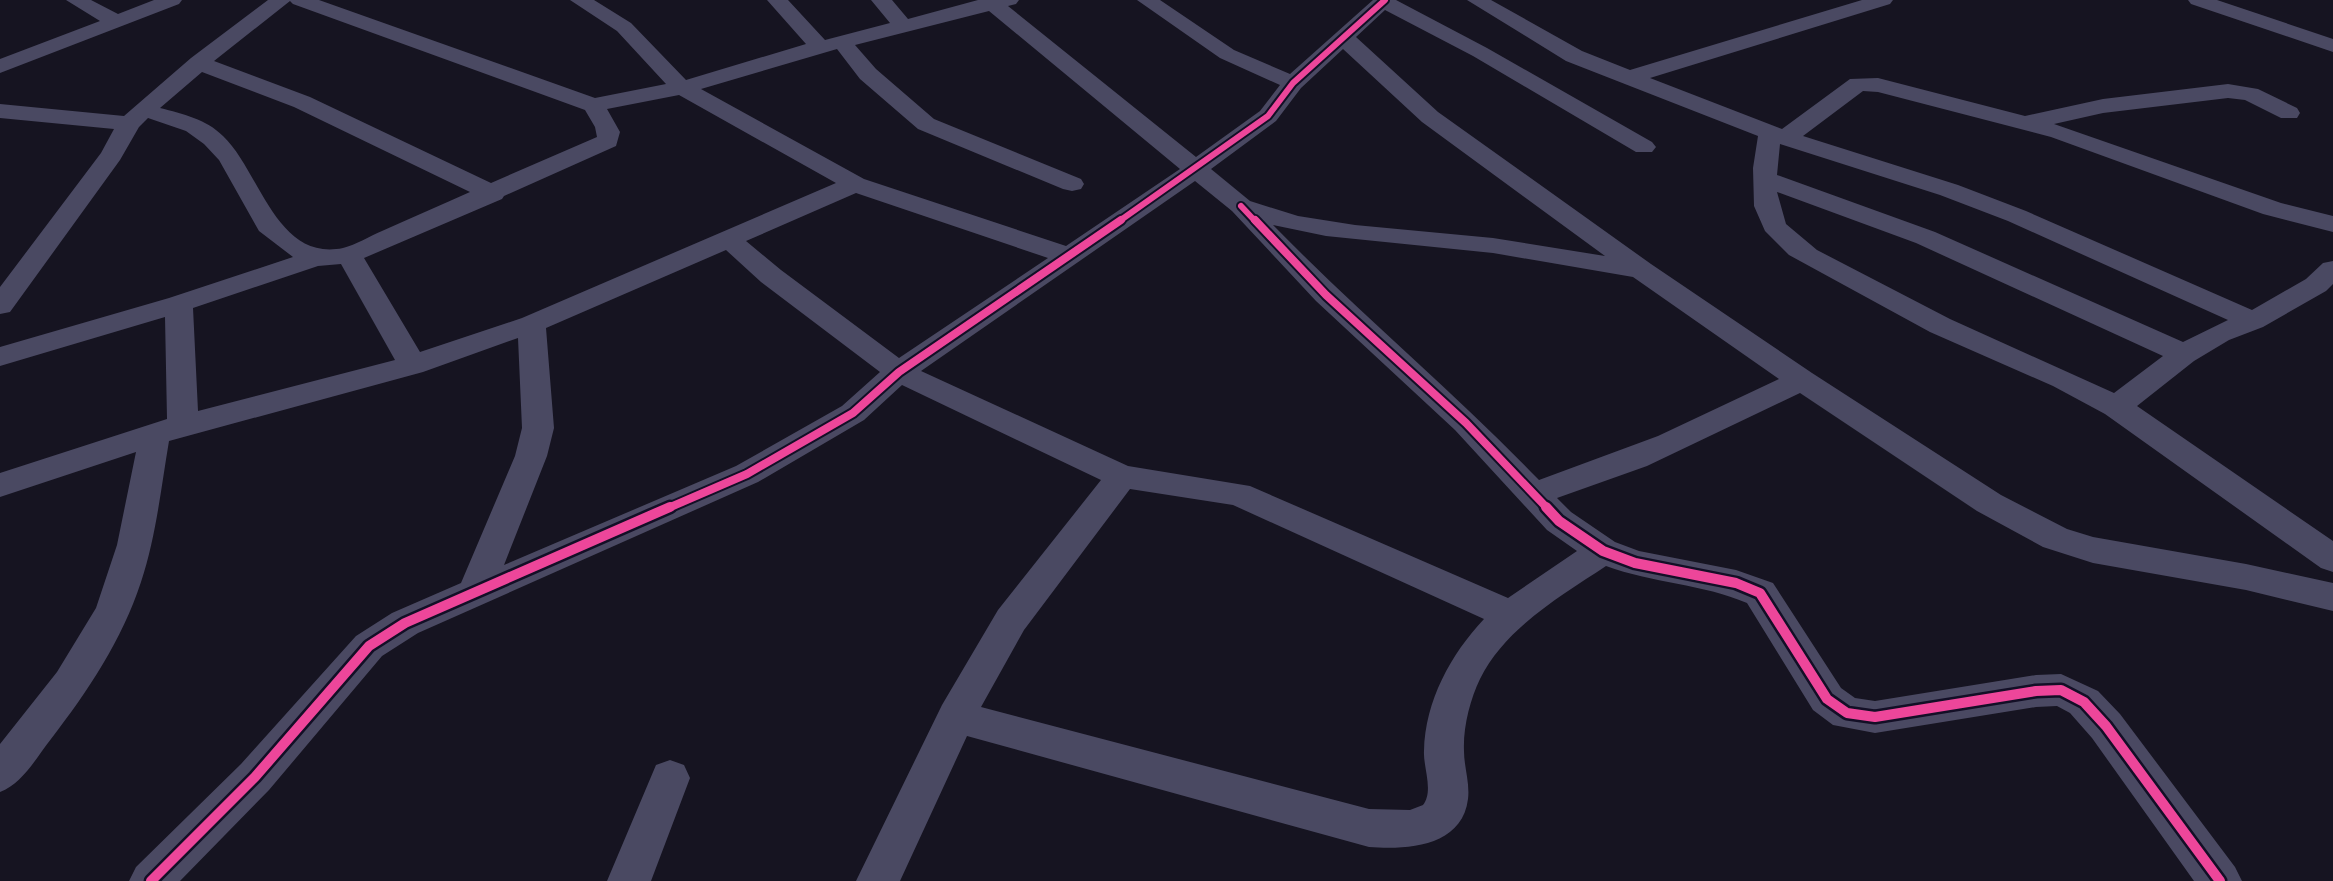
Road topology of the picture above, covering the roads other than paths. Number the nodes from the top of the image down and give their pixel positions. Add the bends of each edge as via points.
1 (76, 0) edge
2 (172, 0) edge
3 (281, 0) edge
4 (300, 0) edge
5 (580, 0) edge
6 (777, 0) edge
7 (881, 0) edge
8 (1147, 0) edge
9 (1384, 0) edge
10 (1477, 0) edge
11 (1883, 0) edge
12 (2199, 0) edge
13 (997, 1) edge
14 (116, 21) junction
15 (904, 27) junction
16 (1342, 36) junction
17 (831, 44) junction
18 (2333, 46) edge
19 (199, 63) junction
20 (0, 67) edge
21 (1628, 78) junction
22 (1293, 83) junction
23 (682, 88) junction
24 (593, 104) junction
25 (0, 111) edge
26 (2289, 113) dead end
27 (137, 117) junction
28 (2029, 122) junction
29 (1778, 136) junction
30 (1644, 147) dead end
31 (1196, 169) junction
32 (1766, 180) junction
33 (855, 184) junction
34 (1072, 184) dead end
35 (492, 194) junction
36 (1241, 206) junction
37 (2333, 224) edge
38 (730, 240) junction
39 (349, 255) junction
40 (1070, 256) junction
41 (315, 258) junction
42 (2333, 269) edge
43 (1641, 270) junction
44 (179, 304) junction
45 (0, 306) edge
46 (2253, 321) junction
47 (532, 324) junction
48 (2184, 354) junction
49 (0, 357) edge
50 (413, 365) junction
51 (899, 372) junction
52 (1801, 380) junction
53 (2116, 407) junction
54 (169, 430) junction
55 (1122, 476) junction
56 (0, 485) edge
57 (1532, 494) junction
58 (1603, 551) junction
59 (2333, 559) edge
60 (475, 593) junction
61 (2333, 597) edge
62 (1511, 615) junction
63 (956, 717) junction
64 (0, 774) edge
65 (670, 778) dead end
66 (151, 881) edge
67 (629, 881) edge
68 (878, 881) edge
69 (2220, 881) edge

1 - 14 street
2 - 14 street
3 - 19 street
4 - 24 street
5 - 23 street via 624,27
6 - 17 street
7 - 15 street
8 - 22 street via 1227,54
9 - 16 street
9 - 30 street
10 - 21 street via 1574,57
11 - 21 street
12 - 18 street
13 - 15 street
13 - 31 street
14 - 20 street
15 - 17 street
16 - 22 street
16 - 43 street via 1430,117
17 - 23 street
17 - 34 street via 926,124
19 - 27 street
19 - 35 street via 302,102
21 - 29 street
22 - 31 street via 1268,116
23 - 24 street
23 - 33 street
24 - 35 street via 608,129 608,142
25 - 27 street
26 - 28 street via 2250,94 2228,91 2103,106
27 - 41 street via 200,129 235,164 263,219 279,237
27 - 45 street
28 - 29 street via 1864,83
28 - 37 street via 2272,209
29 - 32 street via 1764,157
29 - 46 street via 2017,216
31 - 36 street
31 - 40 street
32 - 48 street via 1817,195 1953,250
32 - 53 street via 1765,207 1775,228 1802,250 1896,304 2084,388
33 - 38 street
33 - 40 street
35 - 39 street
36 - 43 street via 1303,225 1473,243
36 - 57 street via 1326,295 1466,423
38 - 47 street
38 - 51 street
39 - 41 street
39 - 50 street
40 - 51 street
41 - 44 street
42 - 46 street via 2316,285
43 - 52 street
44 - 49 street
44 - 54 street
46 - 48 street
47 - 50 street
47 - 60 street via 538,428
48 - 53 street
50 - 54 street
51 - 55 street
51 - 60 street via 853,413 747,474
52 - 57 street via 1634,458
52 - 61 street via 1989,503 2055,538 2093,550
53 - 59 street
54 - 56 street
54 - 64 street via 108,622 74,679
55 - 62 street via 1238,494
55 - 63 street via 1011,620
57 - 58 street via 1559,522
58 - 62 street
58 - 69 street via 1635,564 1737,583 1760,593 1827,699 1847,713 1875,717 2036,691 2061,690 2084,702
60 - 66 street via 405,623 369,646 255,777
62 - 63 street via 1476,649 1448,712 1444,810 1430,822 1399,831 1343,821
63 - 68 street
65 - 67 street

